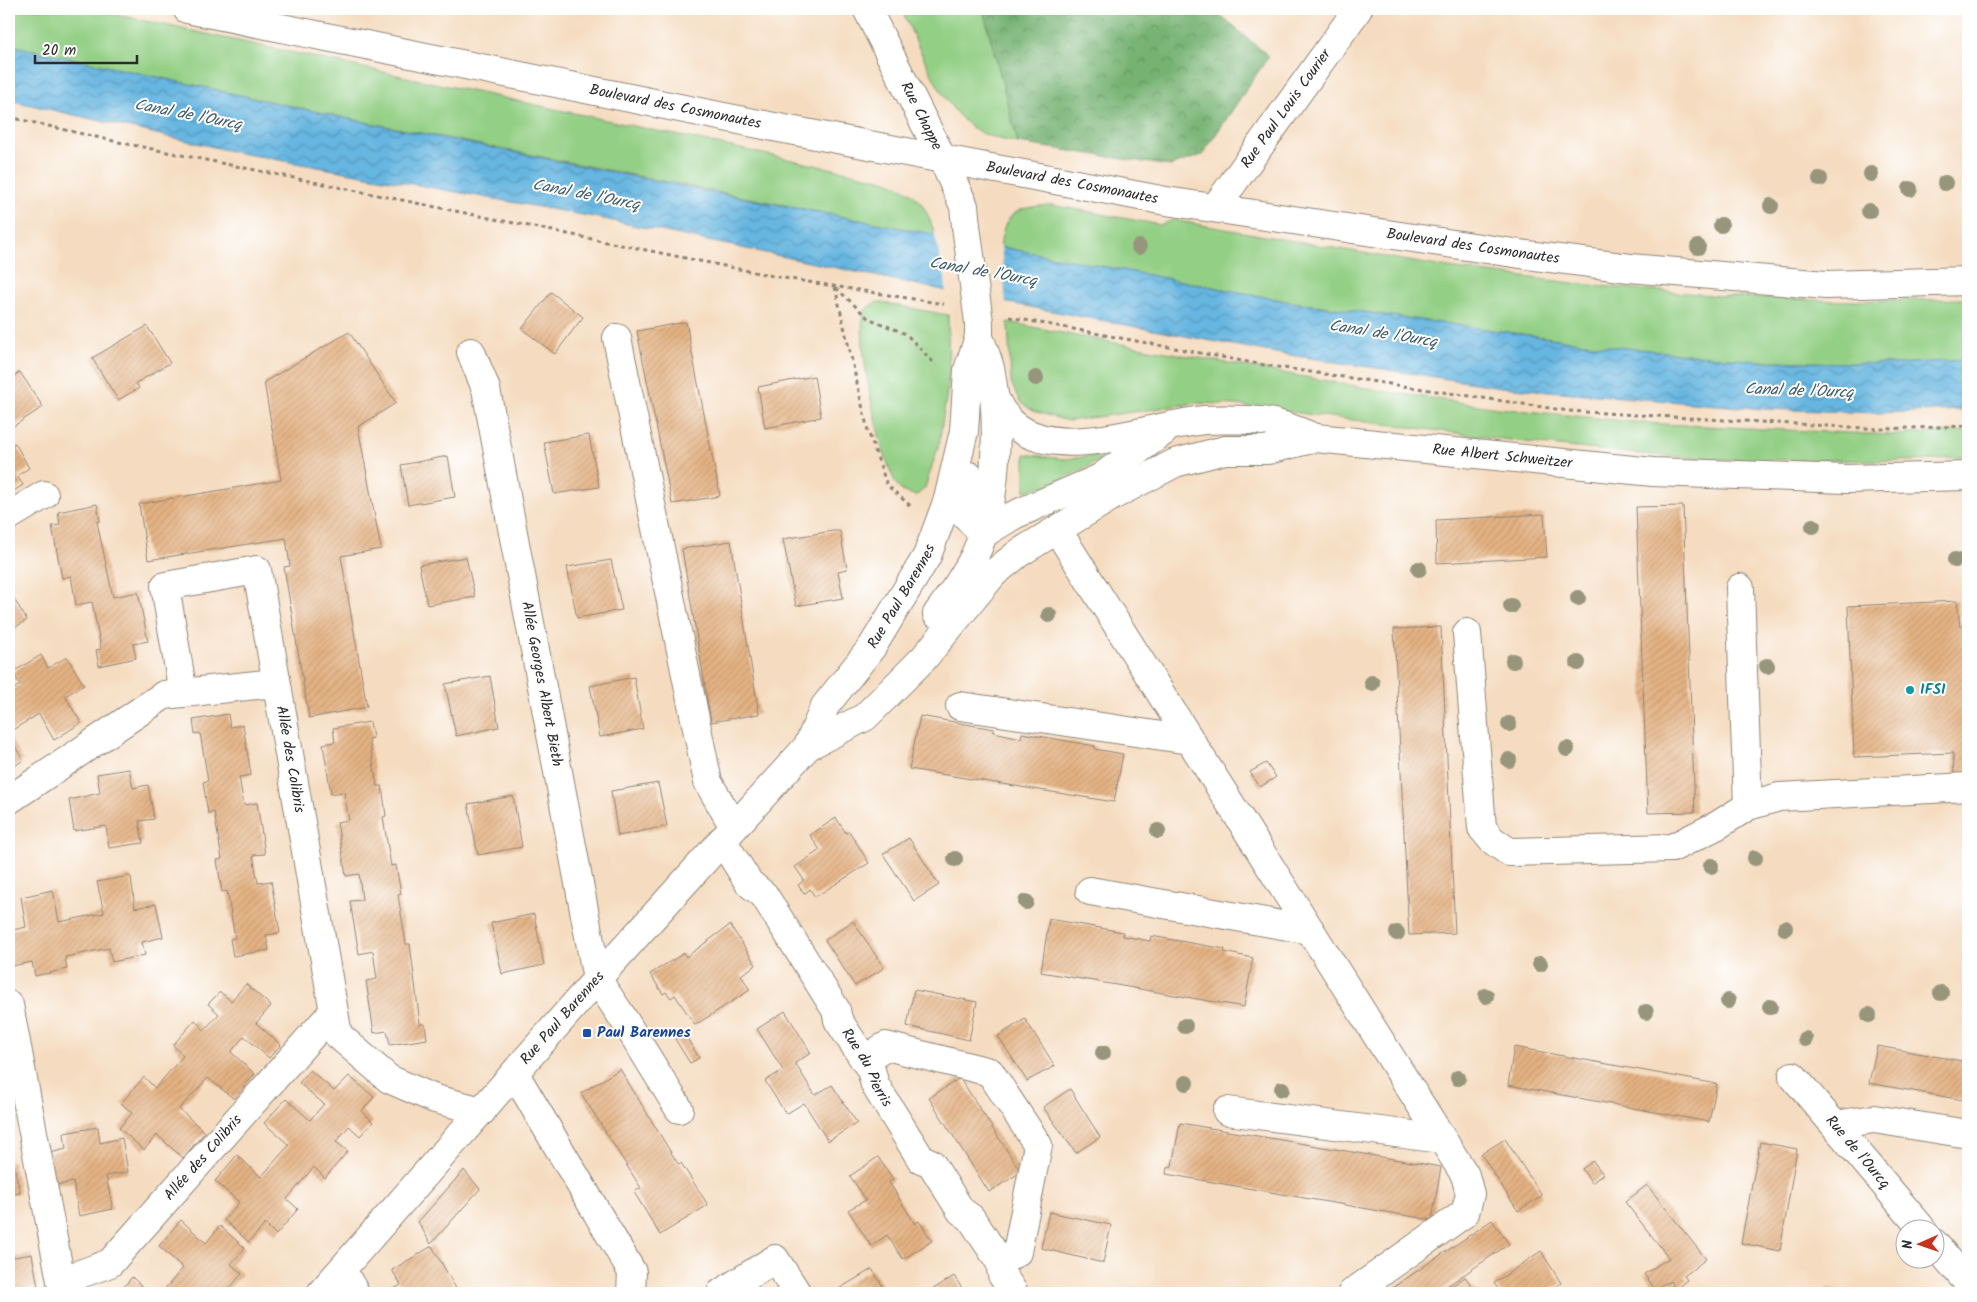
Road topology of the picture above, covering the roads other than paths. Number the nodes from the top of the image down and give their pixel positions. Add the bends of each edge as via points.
1 (187, 9) edge
2 (866, 9) edge
3 (1358, 9) edge
4 (943, 160) junction
5 (1215, 208) junction
6 (1968, 281) edge
7 (979, 329) junction
8 (617, 338) dead end
9 (471, 352) dead end
10 (994, 396) junction
11 (1169, 427) junction
12 (964, 431) junction
13 (1316, 438) junction
14 (1968, 476) edge
15 (44, 494) dead end
16 (9, 516) edge
17 (939, 523) junction
18 (1058, 531) junction
19 (983, 534) junction
20 (1019, 552) junction
21 (1740, 588) dead end
22 (1467, 633) dead end
23 (275, 683) junction
24 (183, 693) junction
25 (960, 706) dead end
26 (844, 729) junction
27 (1189, 740) junction
28 (808, 746) junction
29 (1968, 787) edge
30 (9, 800) edge
31 (1748, 806) junction
32 (728, 833) junction
33 (1090, 891) dead end
34 (1310, 930) junction
35 (597, 979) junction
36 (9, 1005) edge
37 (332, 1013) junction
38 (865, 1060) junction
39 (515, 1074) junction
40 (1792, 1076) dead end
41 (679, 1109) dead end
42 (482, 1111) junction
43 (1227, 1111) dead end
44 (1835, 1126) junction
45 (1968, 1134) edge
46 (1442, 1139) junction
47 (1915, 1220) edge
48 (1944, 1255) edge
49 (1000, 1262) junction
50 (348, 1282) edge
51 (1968, 1283) edge
52 (62, 1287) edge
53 (321, 1293) edge
54 (631, 1293) edge
55 (721, 1293) edge
56 (797, 1293) edge
57 (1014, 1293) edge
58 (1352, 1293) edge

1 - 4 street, Boulevard des Cosmonautes
2 - 4 street, Rue Chappe
3 - 5 street, Rue Paul Louis Courier
4 - 5 street, Boulevard des Cosmonautes
4 - 7 street, Rue Chappe, bridge via 964,206
5 - 6 street, Boulevard des Cosmonautes via 1630,268 1826,285
7 - 10 street, Rue Paul Barennes via 991,371
7 - 12 street, Rue Paul Barennes via 968,370
8 - 32 street, Rue du Pierris via 708,782
9 - 35 street, Allée Georges Albert Bieth via 486,388
10 - 11 street via 1005,416 1023,430 1057,442 1079,443
10 - 19 street, Rue Paul Barennes via 991,507
11 - 13 street via 1205,420 1271,422
11 - 19 street via 1100,478 1014,515
12 - 17 street, Rue Paul Barennes
12 - 19 street, Rue Paul Barennes via 972,461 962,511
13 - 14 street, Rue Albert Schweitzer via 1653,472 1847,480
13 - 18 street, Rue Albert Schweitzer via 1268,450 1225,450 1175,462 1114,495
15 - 16 street
17 - 19 street
17 - 28 street, Rue Paul Barennes via 902,602 872,648 825,706
18 - 20 street, Rue Paul Barennes
18 - 27 street
19 - 20 street
19 - 26 street, Rue Paul Barennes via 960,582 913,646 856,706
20 - 26 street, Rue Paul Barennes via 994,572 924,658 865,717
21 - 31 street
22 - 31 street via 1482,828 1508,852 1672,848
23 - 24 street
23 - 24 street, Allée des Colibris via 256,570 165,586
23 - 37 street, Allée des Colibris
24 - 30 street via 164,696
25 - 27 street
26 - 28 street, Rue Paul Barennes
27 - 34 street
28 - 32 street, Rue Paul Barennes
29 - 31 street via 1779,797
32 - 35 street, Rue Paul Barennes
32 - 38 street, Rue du Pierris via 749,883 764,894
33 - 34 street
34 - 46 street
35 - 39 street, Rue Paul Barennes
35 - 41 street
36 - 52 street, Allée des Colibris
37 - 42 street, Allée des Colibris via 338,1035 389,1079 435,1099
37 - 52 street, Allée des Colibris via 110,1263
38 - 49 street, Rue du Pierris via 875,1085 922,1158 931,1163 961,1211 971,1218
38 - 49 street via 886,1046 990,1072 1038,1145 1017,1252
39 - 42 street, Rue Paul Barennes
39 - 54 street via 632,1272
40 - 44 street, Rue de l'Ourcq
42 - 50 street, Rue Paul Barennes
43 - 46 street
44 - 45 street via 1874,1119
44 - 47 street, Rue de l'Ourcq
46 - 58 street via 1465,1176 1470,1194 1465,1213
48 - 51 street
49 - 57 street, Rue du Pierris via 1002,1275
50 - 53 street, Rue Paul Barennes
55 - 56 street via 775,1259

